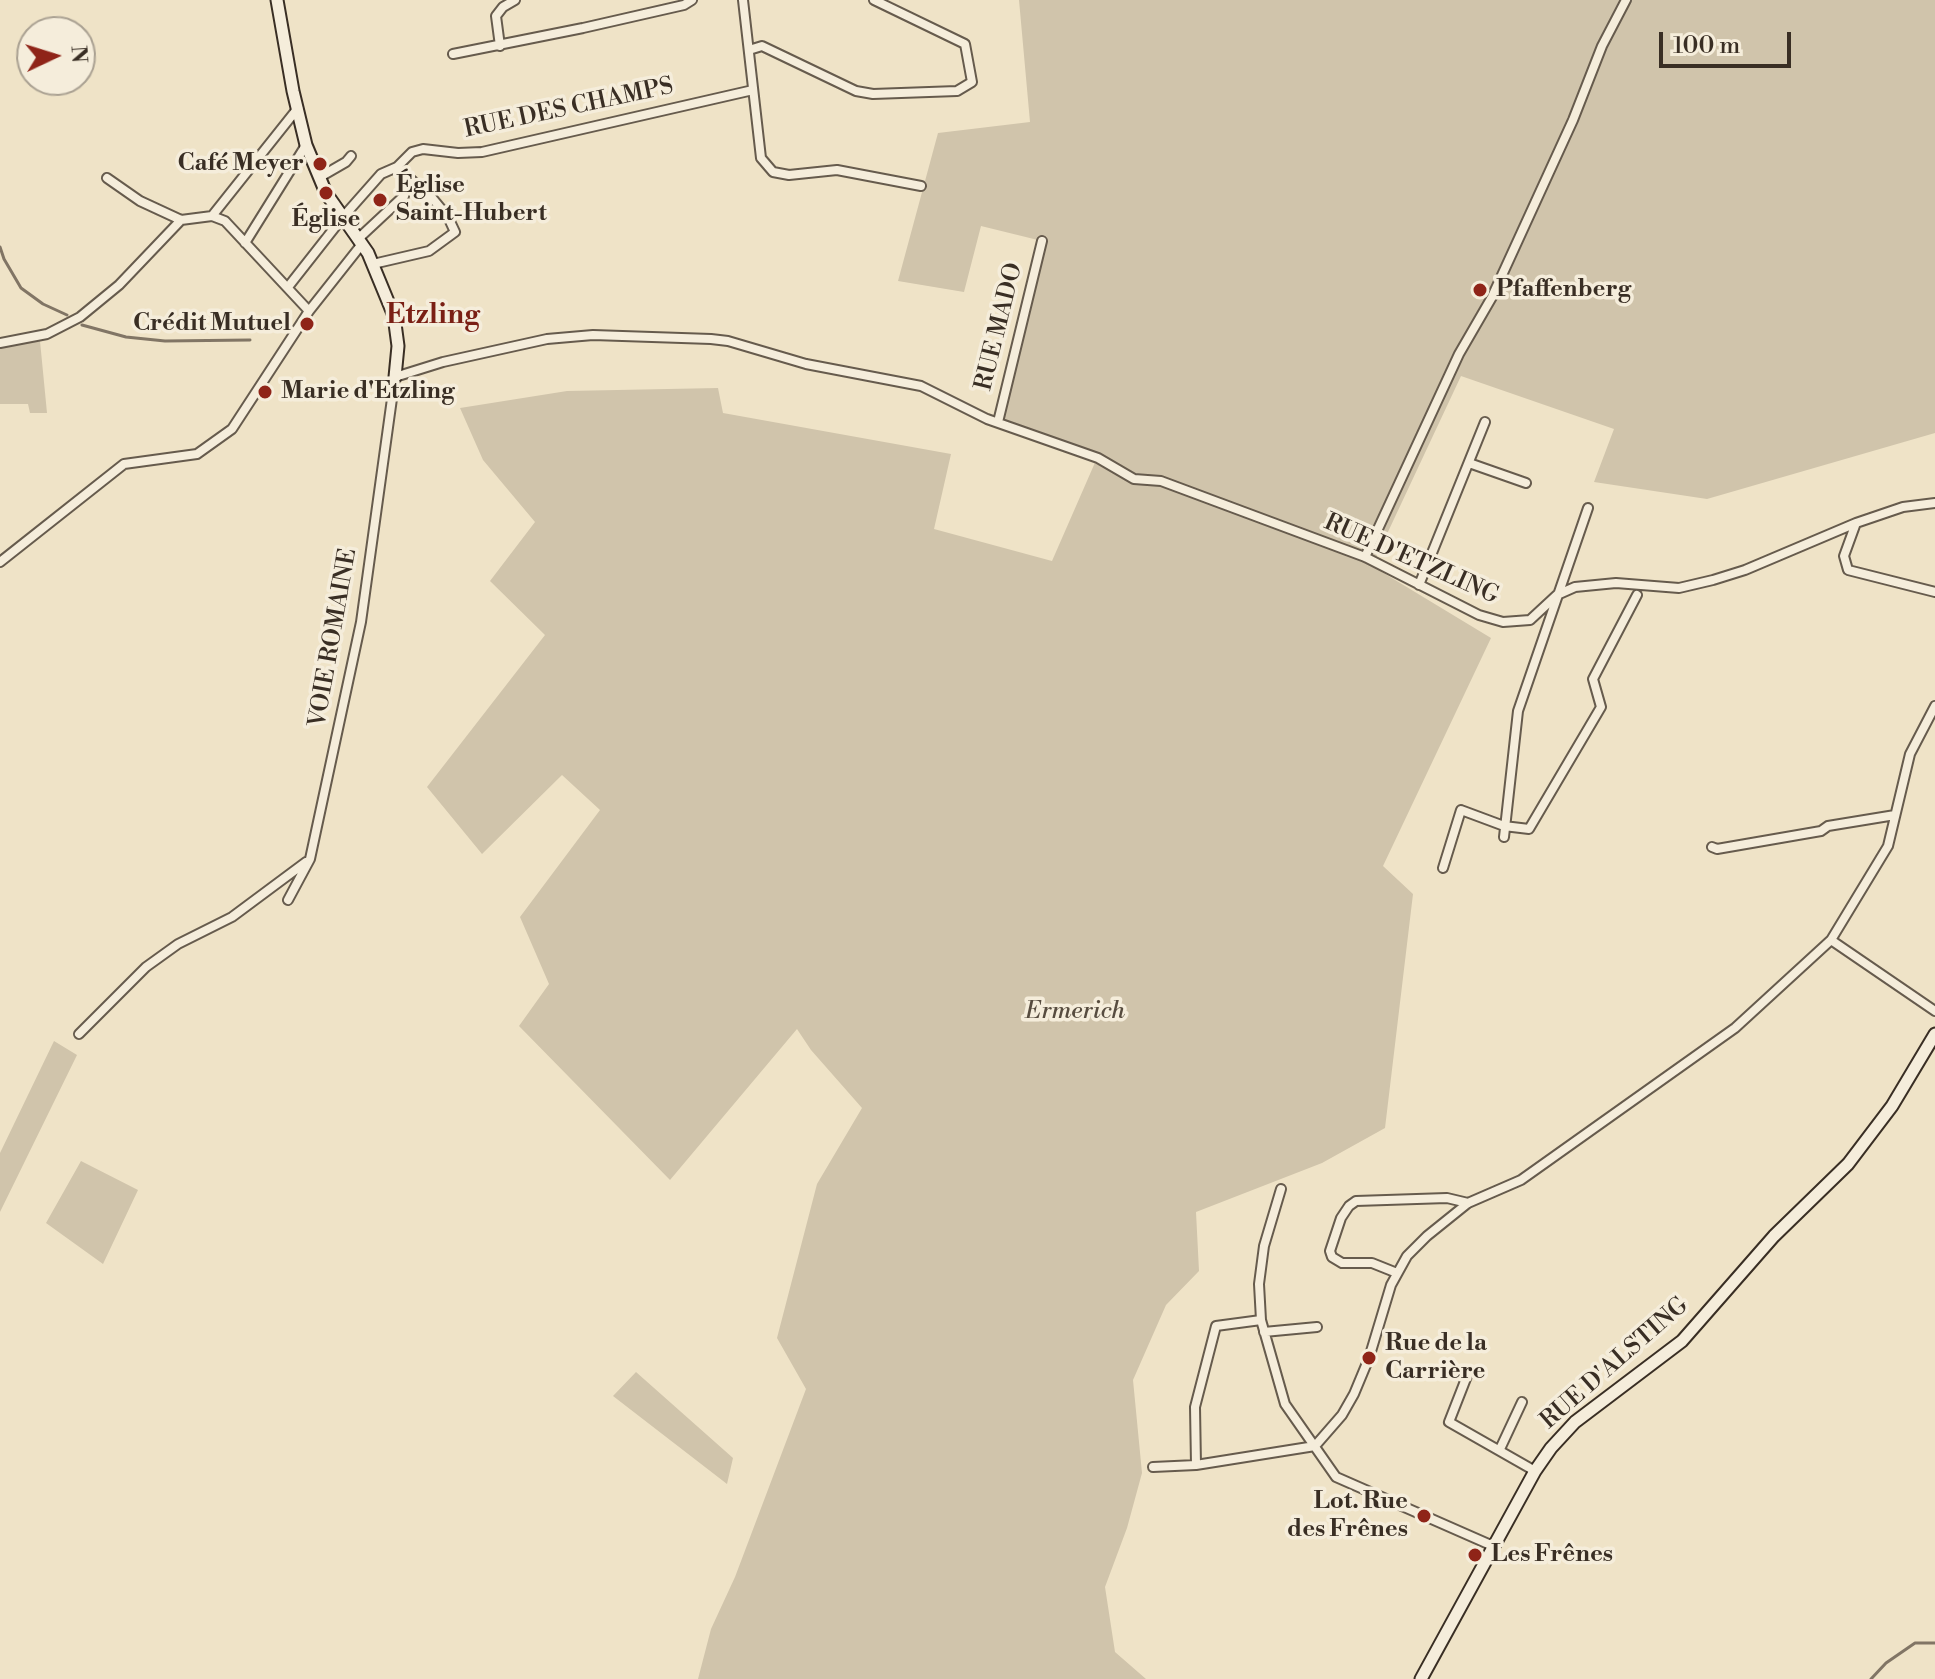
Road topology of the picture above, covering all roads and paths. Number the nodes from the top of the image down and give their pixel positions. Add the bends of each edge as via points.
1 (277, 0) edge
2 (515, 0) edge
3 (692, 0) edge
4 (743, 0) edge
5 (874, 0) edge
6 (1626, 0) edge
7 (886, 3) edge
8 (500, 46) junction
9 (749, 50) junction
10 (453, 54) dead end
11 (753, 90) junction
12 (298, 108) junction
13 (306, 145) junction
14 (351, 156) dead end
15 (397, 167) junction
16 (320, 177) junction
17 (107, 178) dead end
18 (921, 186) dead end
19 (404, 196) dead end
20 (212, 216) junction
21 (343, 217) junction
22 (181, 220) junction
23 (361, 241) junction
24 (1042, 241) dead end
25 (245, 243) junction
26 (373, 264) junction
27 (288, 287) junction
28 (309, 311) junction
29 (0, 343) edge
30 (395, 377) junction
31 (998, 422) junction
32 (1485, 422) dead end
33 (1469, 463) junction
34 (1526, 483) dead end
35 (1935, 503) edge
36 (1588, 508) dead end
37 (1856, 523) junction
38 (1365, 557) junction
39 (0, 562) edge
40 (1419, 585) junction
41 (1935, 592) edge
42 (1557, 595) junction
43 (1637, 595) dead end
44 (1935, 706) edge
45 (1895, 815) junction
46 (1504, 826) junction
47 (1504, 837) dead end
48 (1712, 847) dead end
49 (310, 859) junction
50 (1443, 868) dead end
51 (288, 900) dead end
52 (1831, 940) junction
53 (1935, 1011) edge
54 (79, 1034) dead end
55 (1935, 1034) edge
56 (1281, 1189) dead end
57 (1468, 1203) junction
58 (1397, 1273) junction
59 (1261, 1320) junction
60 (1317, 1327) dead end
61 (1264, 1332) junction
62 (1467, 1376) dead end
63 (1522, 1402) dead end
64 (1315, 1446) junction
65 (1500, 1449) junction
66 (1196, 1465) junction
67 (1153, 1467) dead end
68 (1535, 1471) junction
69 (1493, 1546) junction
70 (1421, 1679) edge

1 - 12 main road
2 - 8 street via 496,16
3 - 8 street
4 - 9 street
5 - 7 street
6 - 38 street via 1492,297 1459,354
7 - 9 street via 965,44 972,82 957,91 873,94 762,46
8 - 10 street
9 - 11 street
11 - 15 street, RUE DES CHAMPS via 482,152 423,149
11 - 18 street via 761,158 773,172 837,170
12 - 13 main road
12 - 20 street
13 - 16 main road
13 - 25 street
14 - 16 street
15 - 21 street, RUE DES CHAMPS via 381,174
15 - 26 street via 433,199 455,232 429,251
16 - 21 main road
17 - 22 street
19 - 23 street
20 - 22 street
20 - 25 street via 225,221
21 - 23 main road
21 - 27 street, RUE DES CHAMPS
22 - 29 street via 80,317 47,334
23 - 26 main road
23 - 28 street
24 - 31 street, RUE MADO
25 - 27 street
26 - 30 main road via 394,316
27 - 28 street
28 - 39 street via 232,429 197,454 124,464
30 - 31 street, RUE D'ETZLING via 547,339 593,335 720,340 806,364 921,386
30 - 49 street, VOIE ROMAINE via 361,622
31 - 38 street, RUE D'ETZLING via 1098,458 1134,479 1161,481
32 - 33 street
33 - 34 street
33 - 40 street
35 - 37 street, RUE D'ETZLING
36 - 42 street
37 - 41 street via 1844,556 1848,570
37 - 42 street, RUE D'ETZLING via 1745,570 1679,588 1616,583 1575,587
38 - 40 street, RUE D'ETZLING
40 - 42 street, RUE D'ETZLING via 1503,622 1530,620
42 - 46 street via 1518,711
43 - 46 street via 1593,679 1601,707 1529,829
44 - 45 street via 1910,754
45 - 48 street
45 - 52 street via 1888,846
46 - 47 street
46 - 50 street via 1461,810
49 - 51 street, VOIE ROMAINE
49 - 54 street via 232,917 146,967
52 - 53 street
52 - 57 street via 1735,1028 1521,1180
55 - 68 main road, RUE D'ALSTING via 1892,1106 1848,1164 1774,1236 1682,1341 1575,1422
56 - 59 street via 1264,1246
57 - 58 street via 1417,1246
57 - 58 street via 1447,1198 1356,1201 1349,1206 1332,1257
58 - 64 street via 1354,1394
59 - 61 street
59 - 66 street via 1216,1326 1195,1407
60 - 61 street
61 - 64 street via 1285,1404
62 - 65 street via 1449,1422
63 - 65 street
64 - 66 street
64 - 69 street via 1336,1477
65 - 68 street
66 - 67 street
68 - 69 main road, RUE D'ALSTING
69 - 70 main road, RUE D'ALSTING

